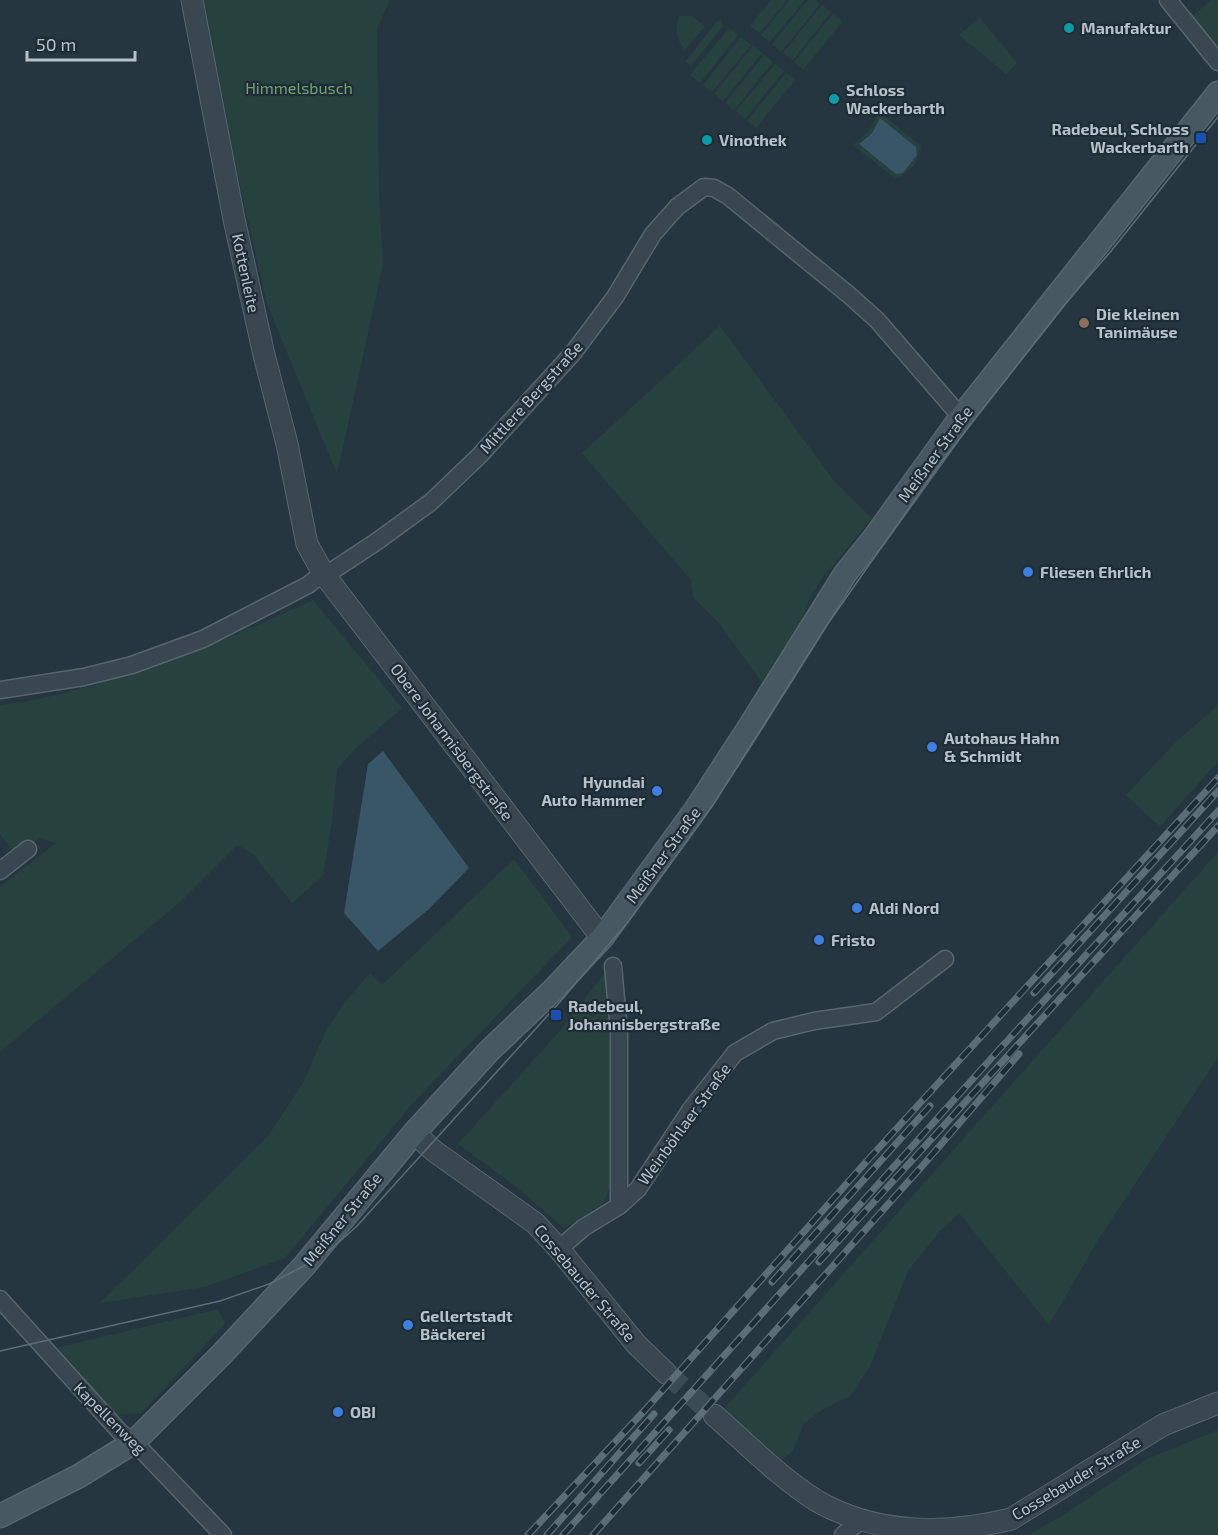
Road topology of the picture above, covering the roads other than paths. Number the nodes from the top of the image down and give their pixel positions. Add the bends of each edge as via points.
1 (192, 0) edge
2 (1168, 0) edge
3 (1218, 62) edge
4 (1218, 93) edge
5 (961, 417) junction
6 (308, 544) joint
7 (323, 573) junction
8 (0, 690) edge
9 (28, 849) dead end
10 (0, 872) edge
11 (602, 938) junction
12 (945, 959) dead end
13 (613, 966) dead end
14 (414, 1133) junction
15 (619, 1206) junction
16 (559, 1249) junction
17 (0, 1299) edge
18 (666, 1373) tunnel mouth
19 (1218, 1403) edge
20 (714, 1415) tunnel mouth
21 (134, 1442) junction
22 (0, 1516) edge
23 (851, 1528) edge
24 (223, 1535) edge

1 - 6 street, Kottenleite via 237,230
2 - 3 street
4 - 5 main road, Meißner Straße
5 - 7 street, Mittlere Bergstraße via 877,320 728,196 704,187 677,207 653,234 615,297 573,353 480,455 431,502 376,542
5 - 11 main road, Meißner Straße via 845,574 696,810
6 - 7 street, Obere Johannisbergstraße
7 - 8 street, Mittlere Bergstraße via 308,585 203,639 132,666 84,678
7 - 11 street, Obere Johannisbergstraße
9 - 10 street
11 - 14 main road, Meißner Straße
12 - 15 street, Weinböhlaer Straße via 876,1011 773,1031 735,1053 691,1109 638,1189
13 - 15 street via 619,1031
14 - 16 street, Cossebauder Straße via 535,1223
14 - 21 main road, Meißner Straße via 304,1266
15 - 16 street, Weinböhlaer Straße via 583,1228
16 - 18 street, Cossebauder Straße via 636,1344
17 - 21 street, Kapellenweg
19 - 23 street, Cossebauder Straße via 1163,1425 1031,1508 991,1526 951,1534
20 - 23 street, Cossebauder Straße via 780,1474
21 - 22 main road, Meißner Straße via 79,1476
21 - 24 street, Kapellenweg

